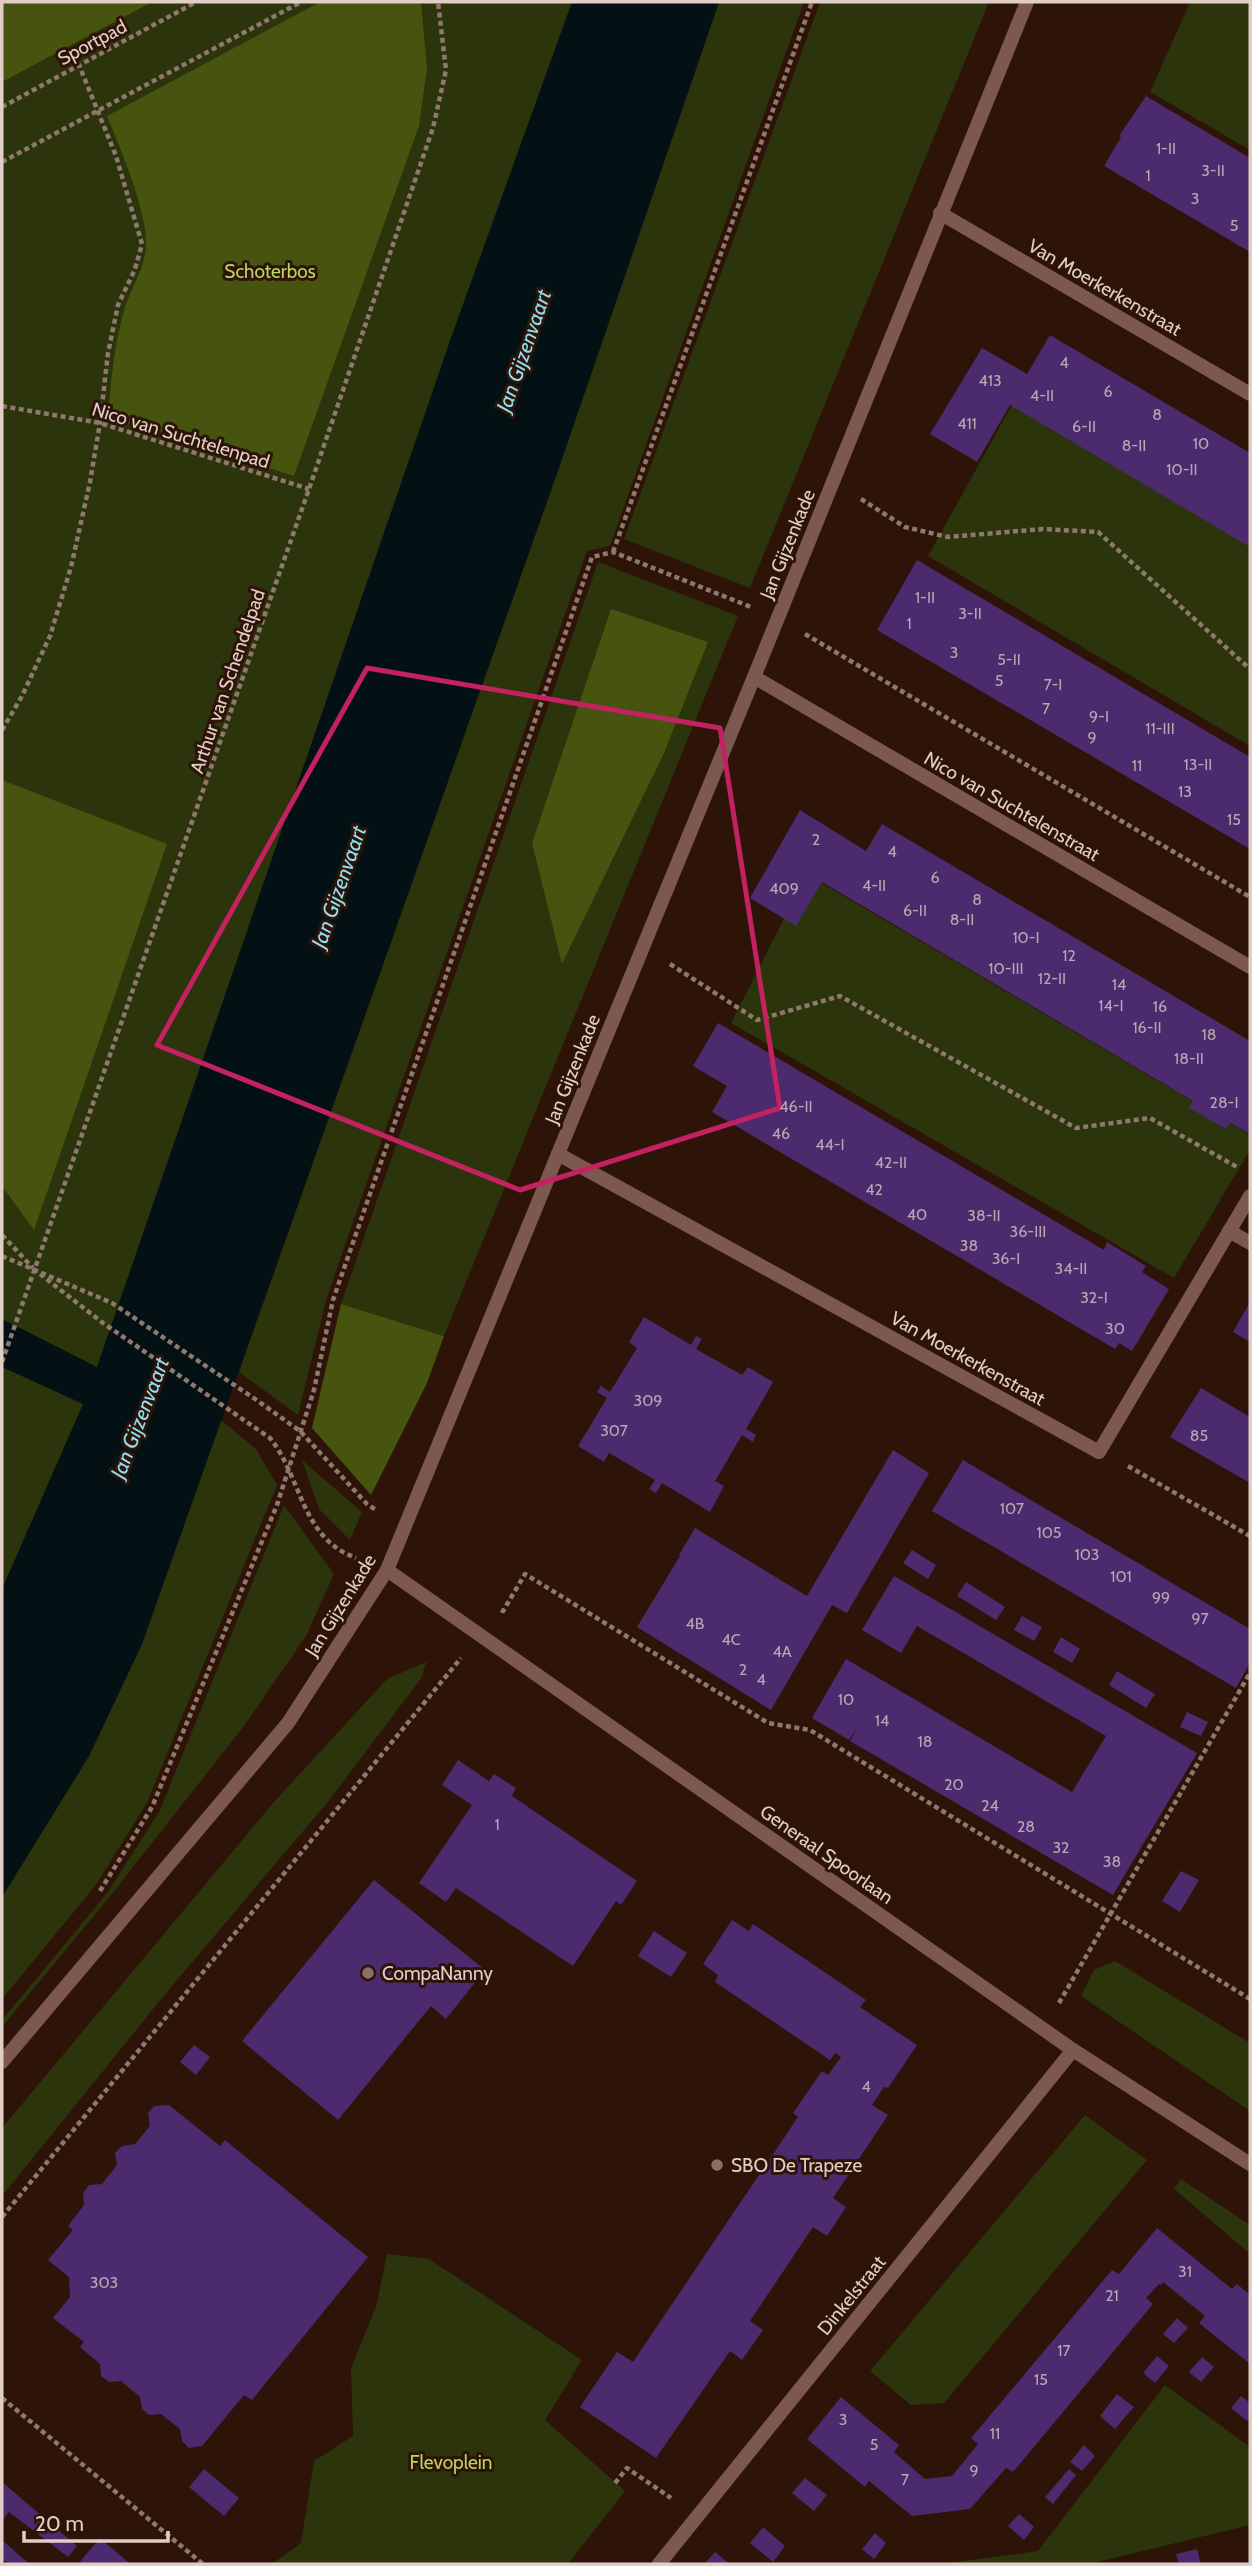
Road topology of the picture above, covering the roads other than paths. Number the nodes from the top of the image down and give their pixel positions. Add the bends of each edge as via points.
1 (1027, 2) edge
2 (940, 213) junction
3 (1250, 394) edge
4 (754, 677) junction
5 (1250, 967) edge
6 (558, 1154) junction
7 (1250, 1196) edge
8 (1229, 1230) junction
9 (1250, 1242) edge
10 (387, 1570) junction
11 (1073, 2050) junction
12 (2, 2062) edge
13 (1250, 2164) edge
14 (659, 2564) edge

1 - 2 street, Jan Gijzenkade
2 - 3 street, Van Moerkerkenstraat
2 - 4 street, Jan Gijzenkade
4 - 5 street, Nico van Suchtelenstraat
4 - 6 street, Jan Gijzenkade
6 - 8 street, Van Moerkerkenstraat via 1099,1452
6 - 10 street, Jan Gijzenkade
7 - 8 street
8 - 9 street
10 - 11 street, Generaal Spoorlaan
10 - 12 street, Jan Gijzenkade via 288,1723
11 - 13 street, Generaal Spoorlaan
11 - 14 street, Dinkelstraat

